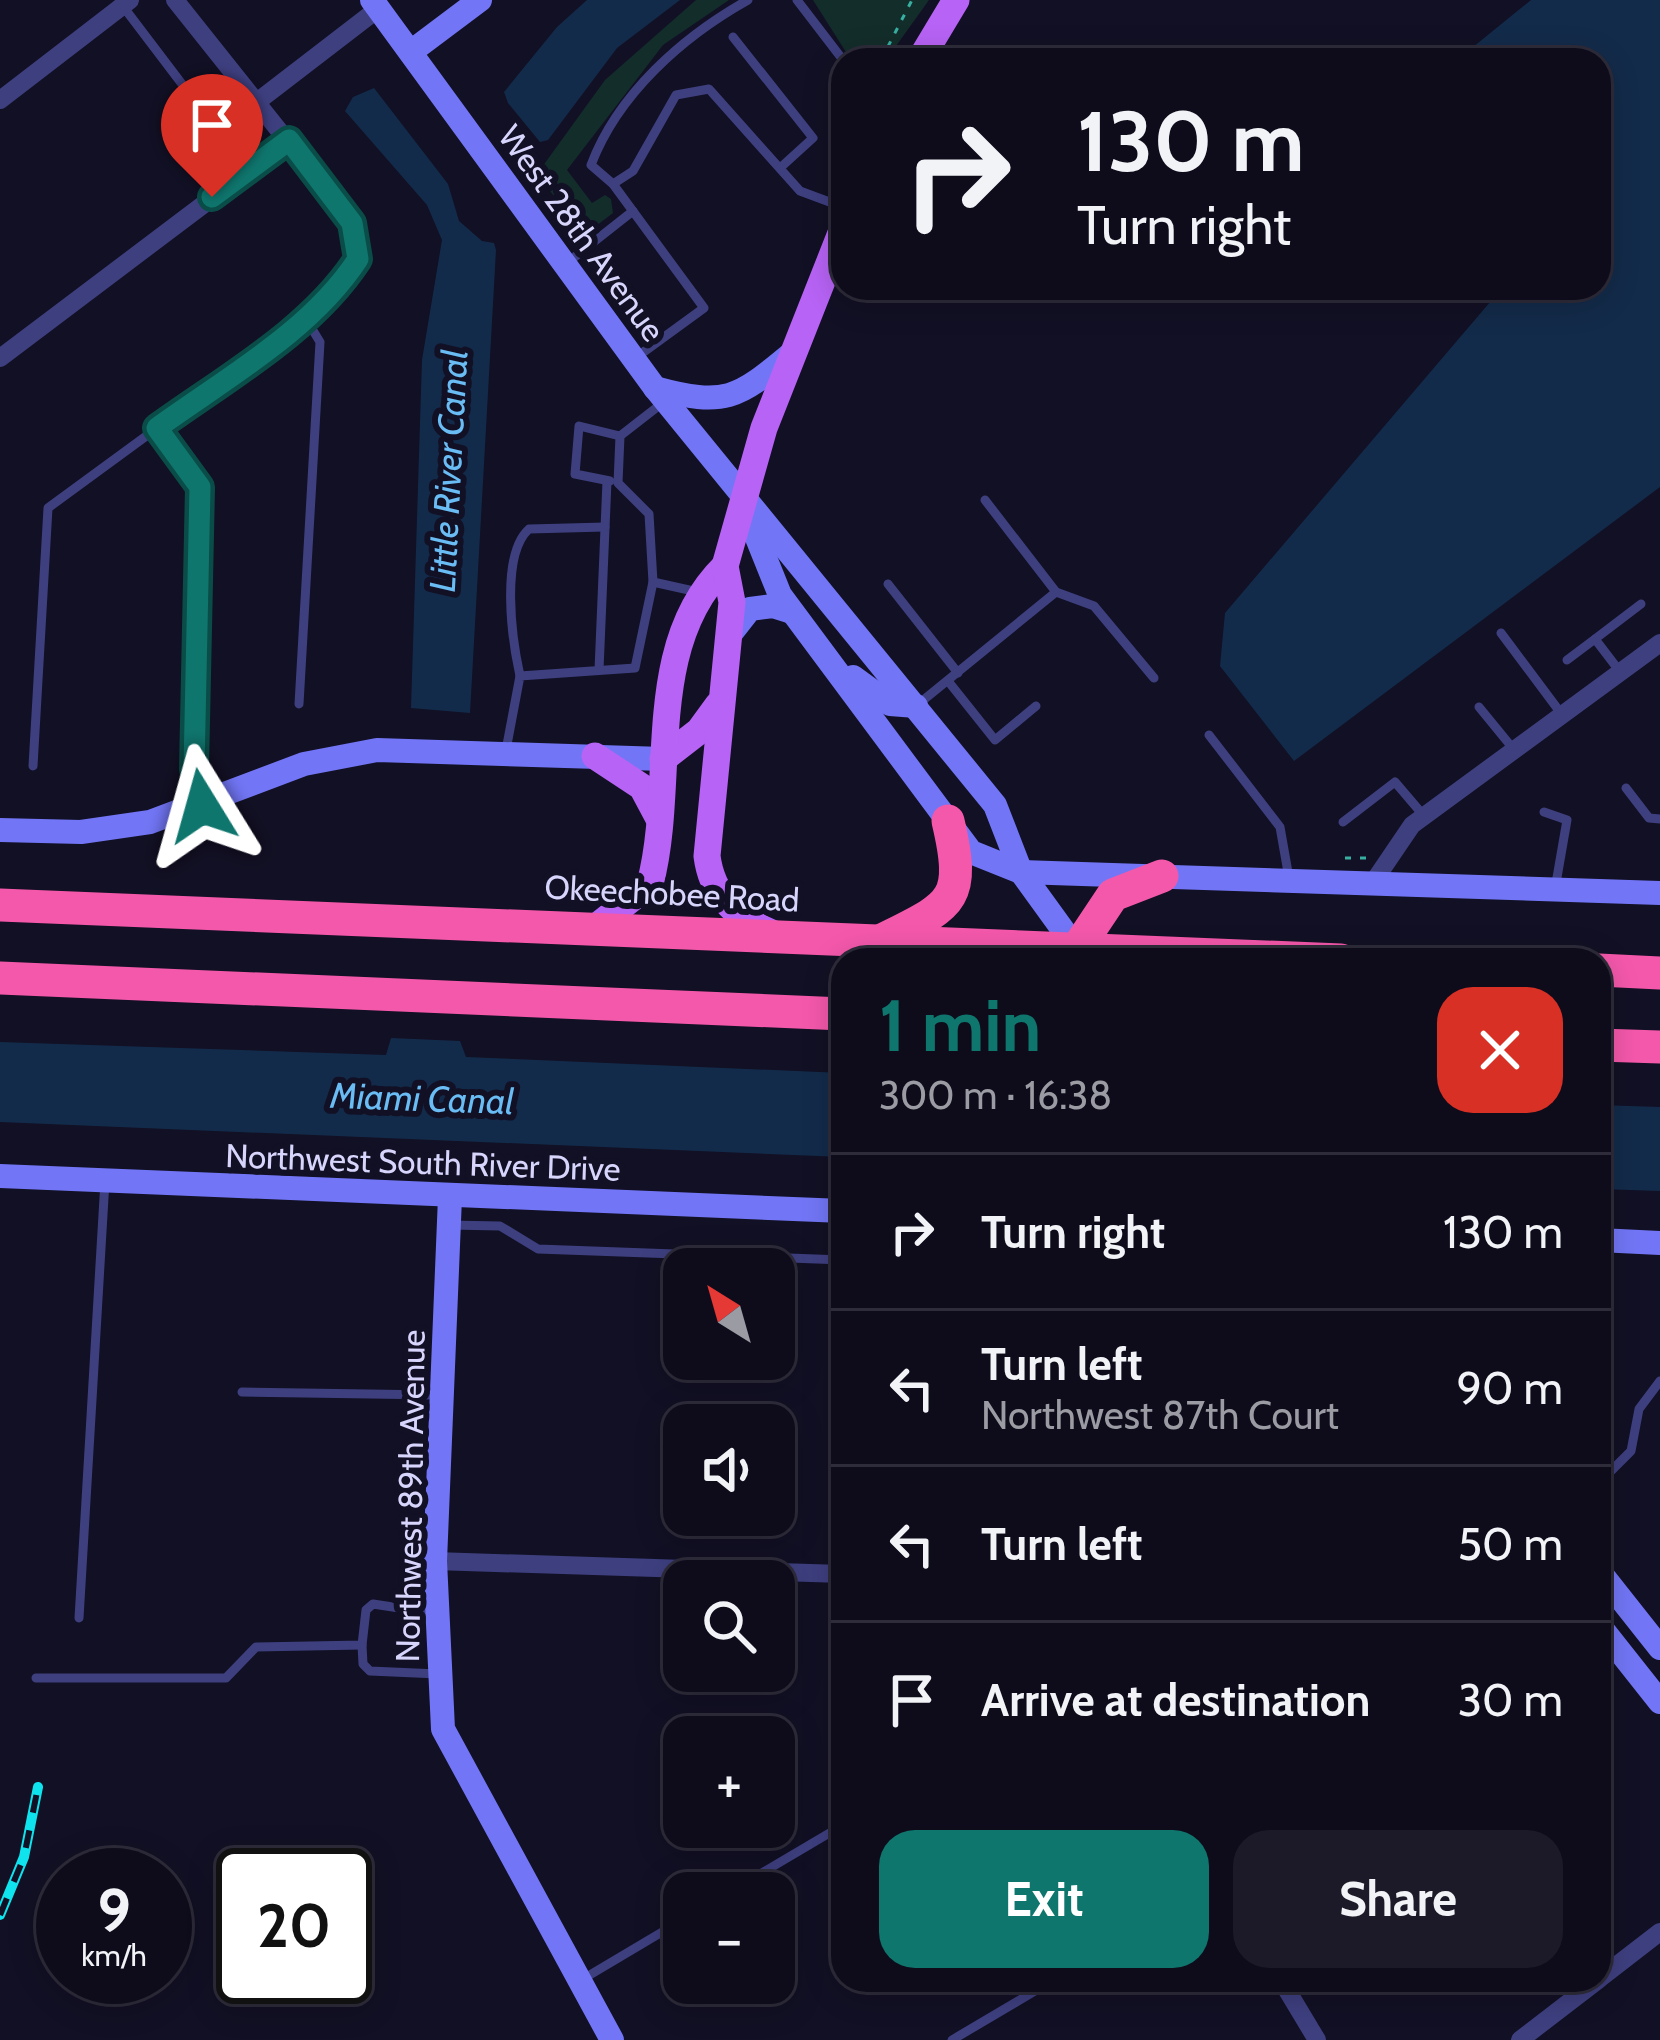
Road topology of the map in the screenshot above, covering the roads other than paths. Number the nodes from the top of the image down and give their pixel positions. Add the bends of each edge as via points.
1 (175, 0) edge
2 (480, 0) edge
3 (748, 0) edge
4 (796, 0) edge
5 (956, 0) edge
6 (126, 3) edge
7 (376, 4) edge
8 (733, 38) dead end
9 (834, 48) edge
10 (927, 48) edge
11 (412, 51) junction
12 (0, 100) edge
13 (258, 101) junction
14 (289, 140) junction
15 (780, 168) junction
16 (248, 171) junction
17 (614, 184) junction
18 (831, 203) edge
19 (633, 211) junction
20 (831, 256) edge
21 (358, 259) joint
22 (563, 266) junction
23 (306, 319) junction
24 (791, 354) junction
25 (0, 358) edge
26 (633, 360) junction
27 (660, 394) junction
28 (157, 428) junction
29 (620, 436) junction
30 (612, 482) junction
31 (985, 500) dead end
32 (743, 502) junction
33 (605, 527) junction
34 (725, 566) junction
35 (653, 582) junction
36 (888, 584) dead end
37 (698, 592) junction
38 (1056, 592) junction
39 (1642, 604) dead end
40 (792, 612) junction
41 (1501, 633) dead end
42 (728, 637) junction
43 (1595, 639) junction
44 (1660, 643) edge
45 (819, 648) junction
46 (1567, 660) dead end
47 (599, 670) junction
48 (958, 673) junction
49 (1621, 673) junction
50 (520, 676) junction
51 (1154, 678) dead end
52 (948, 681) junction
53 (721, 701) junction
54 (299, 704) dead end
55 (916, 706) junction
56 (1036, 706) dead end
57 (1479, 706) dead end
58 (1564, 716) junction
59 (1209, 735) dead end
60 (1515, 751) junction
61 (506, 752) junction
62 (595, 756) junction
63 (662, 759) junction
64 (33, 766) dead end
65 (1626, 788) dead end
66 (202, 806) junction
67 (1544, 812) dead end
68 (1424, 816) junction
69 (658, 817) junction
70 (1660, 819) edge
71 (948, 821) junction
72 (1343, 822) dead end
73 (0, 830) edge
74 (1021, 872) junction
75 (1162, 876) junction
76 (1289, 878) junction
77 (1374, 881) junction
78 (1555, 889) junction
79 (1660, 893) edge
80 (0, 905) edge
81 (596, 927) junction
82 (784, 938) junction
83 (880, 941) junction
84 (980, 948) edge
85 (1076, 948) edge
86 (1085, 948) edge
87 (1611, 971) edge
88 (1660, 973) edge
89 (0, 979) edge
90 (831, 1014) edge
91 (1611, 1045) edge
92 (1660, 1047) edge
93 (0, 1176) edge
94 (105, 1181) junction
95 (450, 1197) junction
96 (831, 1211) edge
97 (449, 1225) junction
98 (1611, 1241) edge
99 (1660, 1243) edge
100 (831, 1260) edge
101 (1660, 1381) edge
102 (242, 1393) dead end
103 (442, 1396) junction
104 (1611, 1471) edge
105 (435, 1561) junction
106 (831, 1574) edge
107 (1611, 1586) edge
108 (437, 1614) junction
109 (80, 1618) dead end
110 (1611, 1640) edge
111 (362, 1645) junction
112 (1660, 1648) edge
113 (440, 1674) junction
114 (36, 1678) dead end
115 (1660, 1702) edge
116 (831, 1832) edge
117 (764, 1872) edge
118 (663, 1931) edge
119 (1660, 1932) edge
120 (1611, 1970) edge
121 (578, 1982) junction
122 (1033, 1992) edge
123 (1288, 1992) edge
124 (1582, 1992) edge
125 (612, 2040) edge
126 (952, 2040) edge
127 (1317, 2040) edge
128 (1520, 2040) edge

1 - 13 street
2 - 11 street
3 - 17 lane via 656,68 605,129 591,165
4 - 9 lane
5 - 10 main road
6 - 12 street
6 - 16 lane
7 - 11 street, West 28th Avenue
7 - 13 street
8 - 15 lane via 813,138
11 - 22 street, West 28th Avenue
13 - 14 street
14 - 16 street
14 - 21 street via 352,223
15 - 17 lane via 719,94 697,87 676,95 633,171
15 - 18 lane via 800,191
16 - 25 street
17 - 19 lane
19 - 22 lane
19 - 26 lane via 704,308
20 - 24 main road
21 - 23 lane
22 - 26 street, West 28th Avenue
23 - 28 lane
23 - 54 lane via 320,342
24 - 27 street via 727,400
24 - 32 main road
26 - 27 street, West 28th Avenue
27 - 29 lane
27 - 32 street, West 28th Avenue
28 - 64 lane via 48,508
28 - 66 lane via 200,487 194,769
29 - 30 lane
29 - 30 lane via 579,426 574,474
30 - 33 lane
30 - 35 lane via 649,514
31 - 38 lane
32 - 34 main road
32 - 40 street, West 28th Avenue
32 - 55 street, West 28th Avenue via 801,561
33 - 47 lane
33 - 50 lane via 522,534 512,606
34 - 37 main road
34 - 42 main road
35 - 37 lane
35 - 47 lane via 635,668
36 - 48 lane
37 - 63 main road via 676,660
38 - 48 lane
38 - 51 lane via 1094,606
39 - 43 lane
40 - 42 street via 750,609
40 - 45 street, West 28th Avenue
41 - 58 lane
42 - 53 main road
43 - 46 lane
43 - 49 lane
44 - 49 street
45 - 55 street via 876,697
45 - 71 street, West 28th Avenue
47 - 50 lane
48 - 52 lane
49 - 58 street
50 - 61 lane
52 - 55 lane
52 - 56 lane via 995,740
53 - 63 main road
53 - 82 main road via 710,876 731,909
55 - 74 street, West 28th Avenue via 995,805
57 - 60 lane
58 - 60 street
59 - 76 lane via 1280,827
60 - 68 street
61 - 62 street
61 - 66 street via 350,754
62 - 63 street
62 - 69 main road via 642,787
63 - 69 main road
65 - 70 lane via 1649,818
66 - 73 street via 81,832
67 - 78 lane via 1567,820
68 - 72 lane via 1395,782
68 - 77 street via 1395,843
69 - 81 main road via 650,884
71 - 74 street, West 28th Avenue via 971,852
71 - 83 highway via 959,868 954,893 934,914
74 - 75 street
74 - 85 street, West 28th Avenue
75 - 76 street
75 - 86 highway via 1113,895
76 - 77 street
77 - 78 street
78 - 79 street
80 - 81 highway, Okeechobee Road
81 - 82 highway, Okeechobee Road
82 - 83 highway, Okeechobee Road
83 - 84 highway, Okeechobee Road
87 - 88 highway
89 - 90 highway
91 - 92 highway
93 - 94 street, Northwest South River Drive
94 - 95 street, Northwest South River Drive
94 - 109 lane
95 - 96 street, Northwest South River Drive
95 - 97 street, Northwest 89th Avenue
97 - 100 lane via 500,1226 538,1249
97 - 103 street, Northwest 89th Avenue
98 - 99 street
101 - 104 lane via 1639,1409 1630,1451
102 - 103 lane
103 - 105 street, Northwest 89th Avenue
105 - 106 street
105 - 108 street, Northwest 89th Avenue
107 - 112 street
108 - 111 lane via 373,1604
108 - 113 street, Northwest 89th Avenue
110 - 115 street
111 - 113 lane via 370,1671
111 - 114 lane via 256,1647 226,1678
113 - 121 street, Northwest 89th Avenue via 443,1729
116 - 117 lane
118 - 121 lane
119 - 120 street
121 - 125 street, Northwest 89th Avenue
122 - 126 lane
123 - 127 street
124 - 128 street

